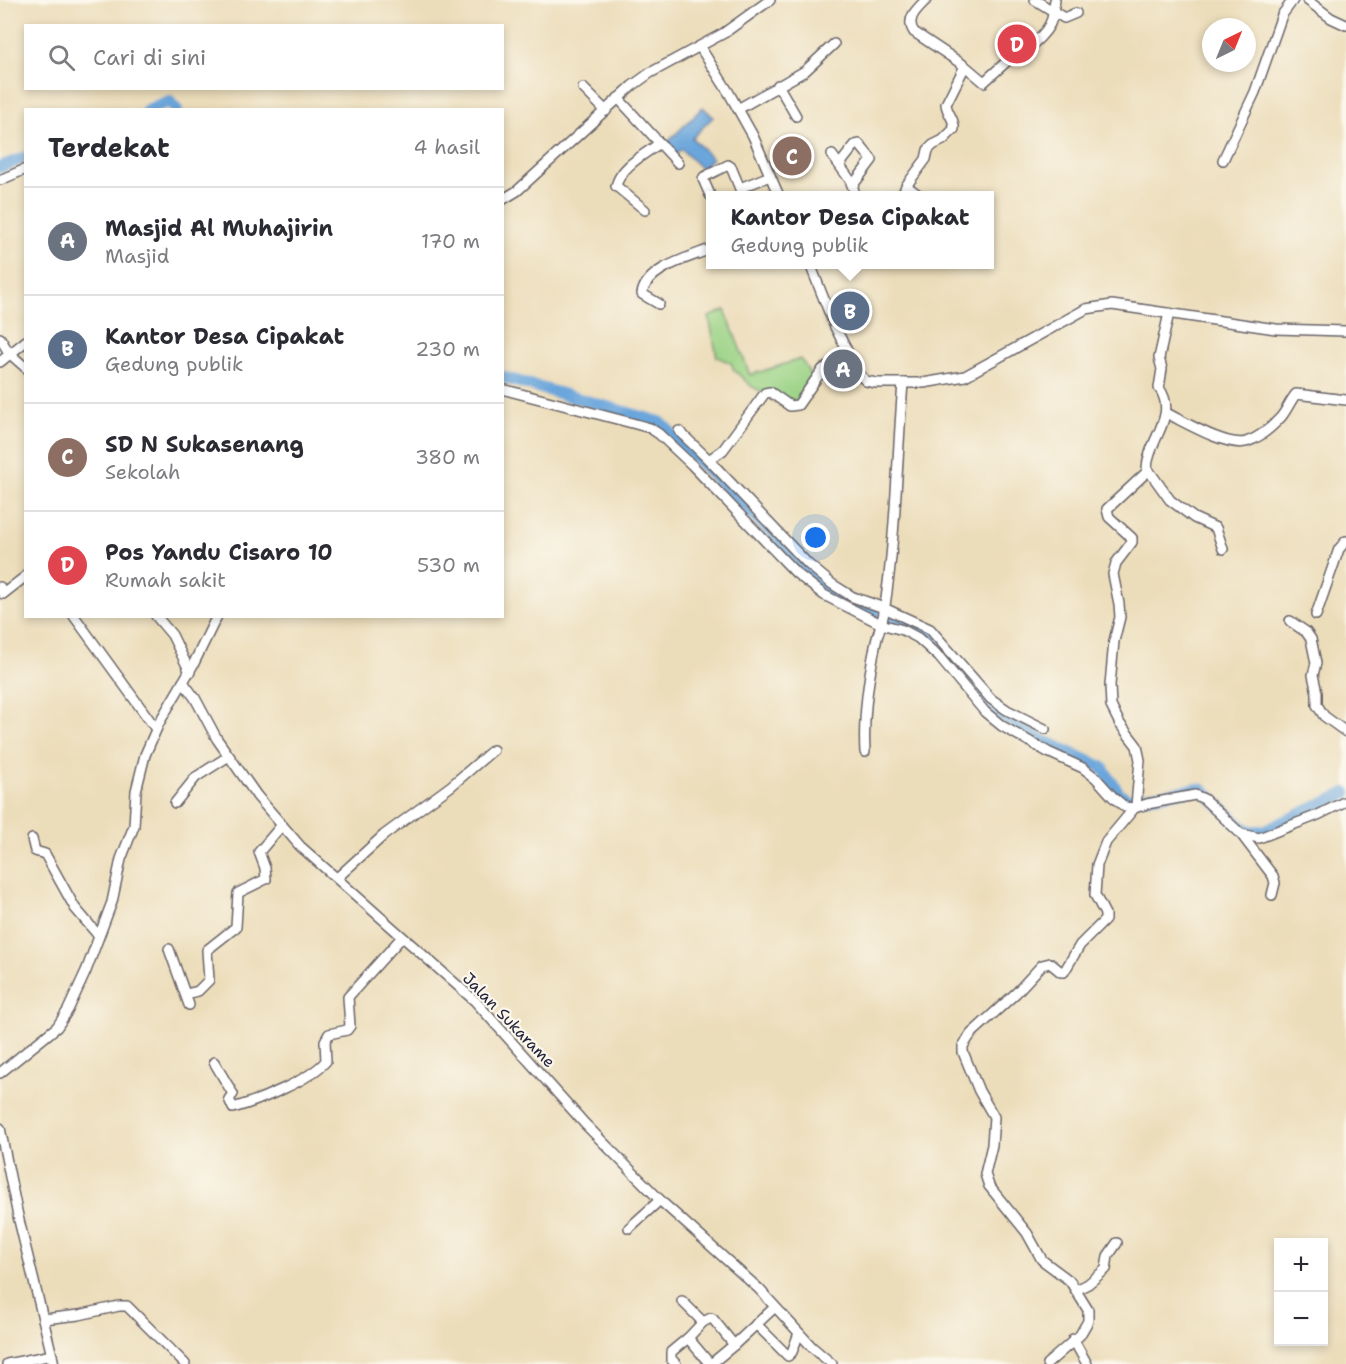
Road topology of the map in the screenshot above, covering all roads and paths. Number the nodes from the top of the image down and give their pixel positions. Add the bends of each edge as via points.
1 (770, 0) edge
2 (926, 0) edge
3 (1035, 0) edge
4 (1055, 0) edge
5 (1293, 0) edge
6 (1307, 0) edge
7 (1053, 11) junction
8 (1076, 13) dead end
9 (1346, 25) edge
10 (834, 44) dead end
11 (700, 47) junction
12 (965, 66) junction
13 (778, 85) junction
14 (583, 88) dead end
15 (618, 98) junction
16 (738, 109) junction
17 (606, 111) junction
18 (796, 116) dead end
19 (660, 143) junction
20 (832, 154) dead end
21 (1223, 160) dead end
22 (678, 163) dead end
23 (840, 164) junction
24 (24, 170) edge
25 (771, 176) junction
26 (0, 180) edge
27 (853, 185) junction
28 (708, 191) edge
29 (741, 191) edge
30 (743, 191) edge
31 (777, 191) edge
32 (855, 191) edge
33 (904, 191) edge
34 (504, 199) edge
35 (645, 210) dead end
36 (706, 251) edge
37 (812, 269) edge
38 (659, 304) dead end
39 (1165, 312) junction
40 (1346, 331) edge
41 (0, 338) edge
42 (24, 342) edge
43 (9, 353) junction
44 (849, 357) junction
45 (0, 362) edge
46 (24, 366) edge
47 (903, 383) junction
48 (504, 390) edge
49 (1346, 400) edge
50 (1166, 413) junction
51 (679, 431) dead end
52 (700, 459) junction
53 (1148, 471) junction
54 (1346, 541) edge
55 (1223, 549) dead end
56 (24, 577) edge
57 (1, 592) edge
58 (1316, 615) dead end
59 (883, 616) junction
60 (75, 618) edge
61 (158, 618) edge
62 (215, 618) edge
63 (1290, 621) dead end
64 (190, 672) junction
65 (183, 682) junction
66 (156, 729) junction
67 (1045, 729) dead end
68 (1346, 732) edge
69 (493, 750) dead end
70 (865, 752) dead end
71 (229, 756) junction
72 (1346, 801) edge
73 (174, 802) dead end
74 (1135, 803) junction
75 (282, 825) junction
76 (1242, 834) junction
77 (32, 839) dead end
78 (337, 878) junction
79 (1272, 895) dead end
80 (98, 935) junction
81 (402, 937) junction
82 (169, 950) dead end
83 (186, 994) junction
84 (189, 1005) dead end
85 (214, 1062) dead end
86 (0, 1073) edge
87 (0, 1128) edge
88 (660, 1200) junction
89 (629, 1228) dead end
90 (1117, 1243) dead end
91 (1076, 1290) junction
92 (682, 1301) dead end
93 (775, 1306) junction
94 (44, 1319) junction
95 (703, 1322) junction
96 (756, 1324) junction
97 (799, 1333) junction
98 (688, 1338) junction
99 (1073, 1339) junction
100 (734, 1345) junction
101 (53, 1359) edge
102 (7, 1364) edge
103 (185, 1364) edge
104 (676, 1364) edge
105 (711, 1364) edge
106 (832, 1364) edge
107 (1047, 1364) edge
108 (1087, 1364) edge

1 - 11 street
2 - 12 street via 910,20 910,26
3 - 7 street
4 - 7 street
5 - 21 street via 1282,15 1255,92
6 - 9 street
7 - 8 street via 1064,18
7 - 12 street via 1052,21 1031,46 1015,54 985,81
10 - 13 street via 805,71
11 - 15 street via 650,73
11 - 16 street
12 - 33 street via 946,104 955,122 954,129 928,150
13 - 16 street
13 - 18 street
14 - 17 street
15 - 17 street
15 - 19 street
16 - 25 street
17 - 34 street
19 - 22 street
19 - 35 street via 630,164 617,179 616,186
20 - 23 street
23 - 27 street
23 - 27 street via 859,144 872,160
24 - 26 street
25 - 30 street
25 - 31 street
27 - 32 street
28 - 29 street via 704,177 728,165
36 - 38 street via 646,281 642,294
37 - 44 street
39 - 40 street via 1276,329
39 - 47 street via 1112,305 1086,309 965,376
39 - 50 street via 1159,387
41 - 43 street
42 - 43 street
43 - 45 street
43 - 46 street
44 - 47 street via 866,381
44 - 52 street via 823,369 798,405 790,406 770,392 765,393 723,450
47 - 59 street
48 - 52 street via 650,428
49 - 50 street via 1296,394 1273,424 1256,438 1239,443
50 - 53 street via 1148,460
51 - 52 street
52 - 59 street via 808,564
52 - 59 street via 796,573 824,595
53 - 55 street via 1170,500 1216,528
53 - 74 street via 1107,509 1109,517 1132,542 1116,563 1113,574 1120,617 1110,685 1111,706 1137,746 1140,760
54 - 58 street via 1339,549
56 - 57 street
59 - 67 street via 930,629 991,699
59 - 70 street via 867,699
59 - 74 street via 927,645 973,700 1002,726 1083,768 1120,805
60 - 66 street
61 - 64 street via 172,635
62 - 64 street
63 - 68 street via 1311,639 1317,705 1324,716
64 - 65 street
65 - 66 street
65 - 71 street, Jalan Sukarame
66 - 80 street via 138,781 135,825
69 - 78 street via 384,835
71 - 73 street via 196,777
71 - 75 street, Jalan Sukarame
72 - 76 street via 1267,837
74 - 76 street via 1200,796
74 - 91 street via 1106,843 1097,866 1095,896 1105,920 1080,945 1064,972 1050,963 1042,965 963,1046 993,1117 985,1174 989,1186 1027,1233 1042,1260
75 - 78 street, Jalan Sukarame
75 - 83 street via 259,852 266,879 238,893 236,927 207,950 209,980 198,991
76 - 79 street via 1273,876
77 - 80 street via 35,851 45,854 75,908
78 - 81 street, Jalan Sukarame
80 - 86 street via 86,971 57,1027
81 - 85 street via 348,997 350,1026 329,1034 325,1041 326,1061 317,1069 233,1108 229,1099 233,1094
81 - 88 street, Jalan Sukarame via 475,1001 585,1124
82 - 83 street
83 - 84 street
87 - 94 street
88 - 89 street
88 - 93 street, Jalan Sukarame
90 - 91 street via 1106,1269
91 - 99 street via 1089,1316 1080,1335
92 - 95 street
93 - 96 street
93 - 97 street, Jalan Sukarame
94 - 101 street
94 - 103 street via 126,1306
95 - 98 street
95 - 100 street via 713,1319
96 - 97 street via 788,1356
96 - 100 street
97 - 106 street, Jalan Sukarame
98 - 104 street via 671,1352
98 - 105 street
99 - 107 street
99 - 108 street
100 - 105 street
101 - 102 street

